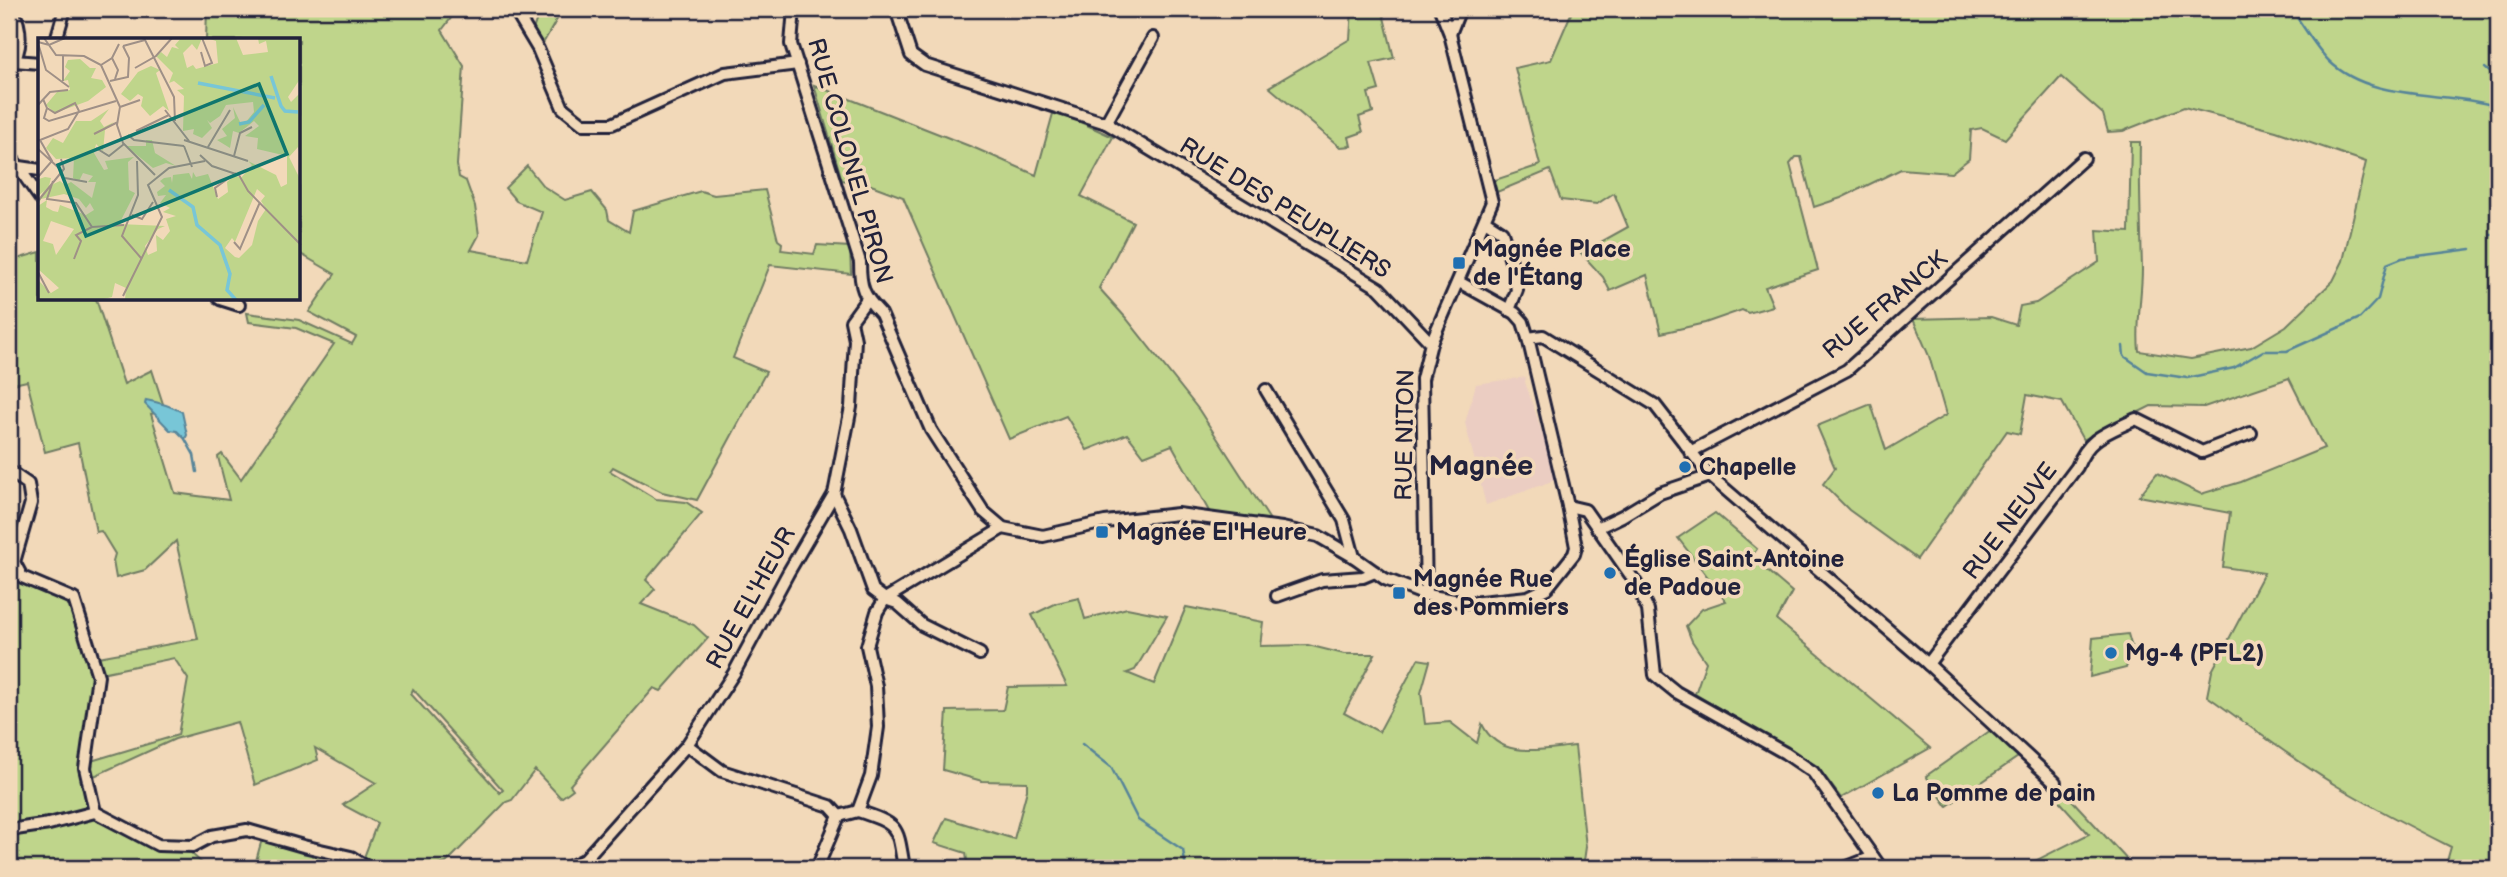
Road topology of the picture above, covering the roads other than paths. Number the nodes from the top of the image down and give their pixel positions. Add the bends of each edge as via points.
1 (11, 9) edge
2 (65, 9) edge
3 (514, 9) edge
4 (794, 9) edge
5 (896, 9) edge
6 (1440, 9) edge
7 (1460, 9) edge
8 (1450, 34) junction
9 (57, 38) edge
10 (1153, 38) dead end
11 (38, 63) edge
12 (11, 64) edge
13 (799, 64) junction
14 (1106, 123) junction
15 (9, 154) edge
16 (2084, 158) dead end
17 (20, 167) junction
18 (38, 170) edge
19 (38, 195) edge
20 (1485, 221) junction
21 (1459, 282) junction
22 (867, 299) junction
23 (226, 301) edge
24 (239, 305) dead end
25 (1509, 310) junction
26 (1528, 338) junction
27 (1431, 343) junction
28 (1266, 390) dead end
29 (2251, 433) dead end
30 (1690, 452) junction
31 (9, 471) edge
32 (1710, 476) junction
33 (834, 494) junction
34 (1568, 506) junction
35 (1003, 528) junction
36 (1597, 528) junction
37 (1354, 557) junction
38 (1375, 572) junction
39 (1277, 596) dead end
40 (1426, 596) junction
41 (886, 599) junction
42 (980, 654) dead end
43 (1928, 664) junction
44 (687, 745) junction
45 (2055, 782) dead end
46 (858, 811) junction
47 (95, 812) junction
48 (839, 816) junction
49 (9, 830) edge
50 (1873, 857) junction
51 (587, 864) edge
52 (368, 868) edge
53 (567, 868) edge
54 (817, 868) edge
55 (904, 868) edge
56 (1845, 868) edge
57 (1881, 868) edge

1 - 12 street via 19,23 19,44
2 - 9 street
3 - 13 street via 563,108 583,124 612,124 724,73
4 - 13 street, RUE COLONEL PIRON via 791,44
5 - 14 street, RUE DES PEUPLIERS via 911,55 925,65
6 - 8 street, RUE NITON
7 - 8 street
8 - 20 street, RUE NITON via 1492,202
10 - 14 street
11 - 12 street
13 - 22 street, RUE COLONEL PIRON via 860,262 860,285
14 - 27 street, RUE DES PEUPLIERS via 1379,288
15 - 17 street
16 - 30 street, RUE FRANCK via 1847,370
17 - 18 street
17 - 19 street
20 - 21 street, RUE NITON
20 - 25 street via 1502,232 1513,268 1517,290
21 - 25 street
21 - 27 street, RUE NITON
22 - 33 street, RUE EL'HEUR via 851,321 855,340 851,407
22 - 35 street, RUE COLONEL PIRON via 881,314 931,429 983,511
23 - 24 street
25 - 26 street via 1523,322
26 - 30 street via 1543,336 1655,405
26 - 34 street
27 - 40 street, RUE NITON via 1422,379
28 - 37 street via 1344,520
29 - 43 street, RUE NEUVE via 2202,452 2136,419 2092,441
30 - 32 street
31 - 47 street via 28,484 31,503 14,562 22,577 74,600 98,677 85,768
32 - 36 street via 1660,493
32 - 43 street
33 - 41 street via 873,590
33 - 44 street, RUE EL'HEUR via 734,673
34 - 36 street via 1585,510
34 - 40 street via 1576,547 1547,588 1528,597 1471,603
35 - 37 street via 1043,536 1178,513 1318,536
35 - 41 street
36 - 50 street via 1636,583 1648,610 1655,675 1676,692 1813,772
37 - 38 street
38 - 39 street via 1322,580
38 - 40 street
41 - 42 street via 922,625
41 - 46 street via 877,611 867,646 876,686 878,727 871,776
43 - 45 street
44 - 48 street via 722,771 830,806
44 - 51 street, RUE EL'HEUR
46 - 48 street
46 - 55 street via 893,827
47 - 49 street
47 - 52 street via 158,845 193,846 212,836 247,830 351,857
48 - 54 street
50 - 56 street
50 - 57 street
51 - 53 street, RUE EL'HEUR

